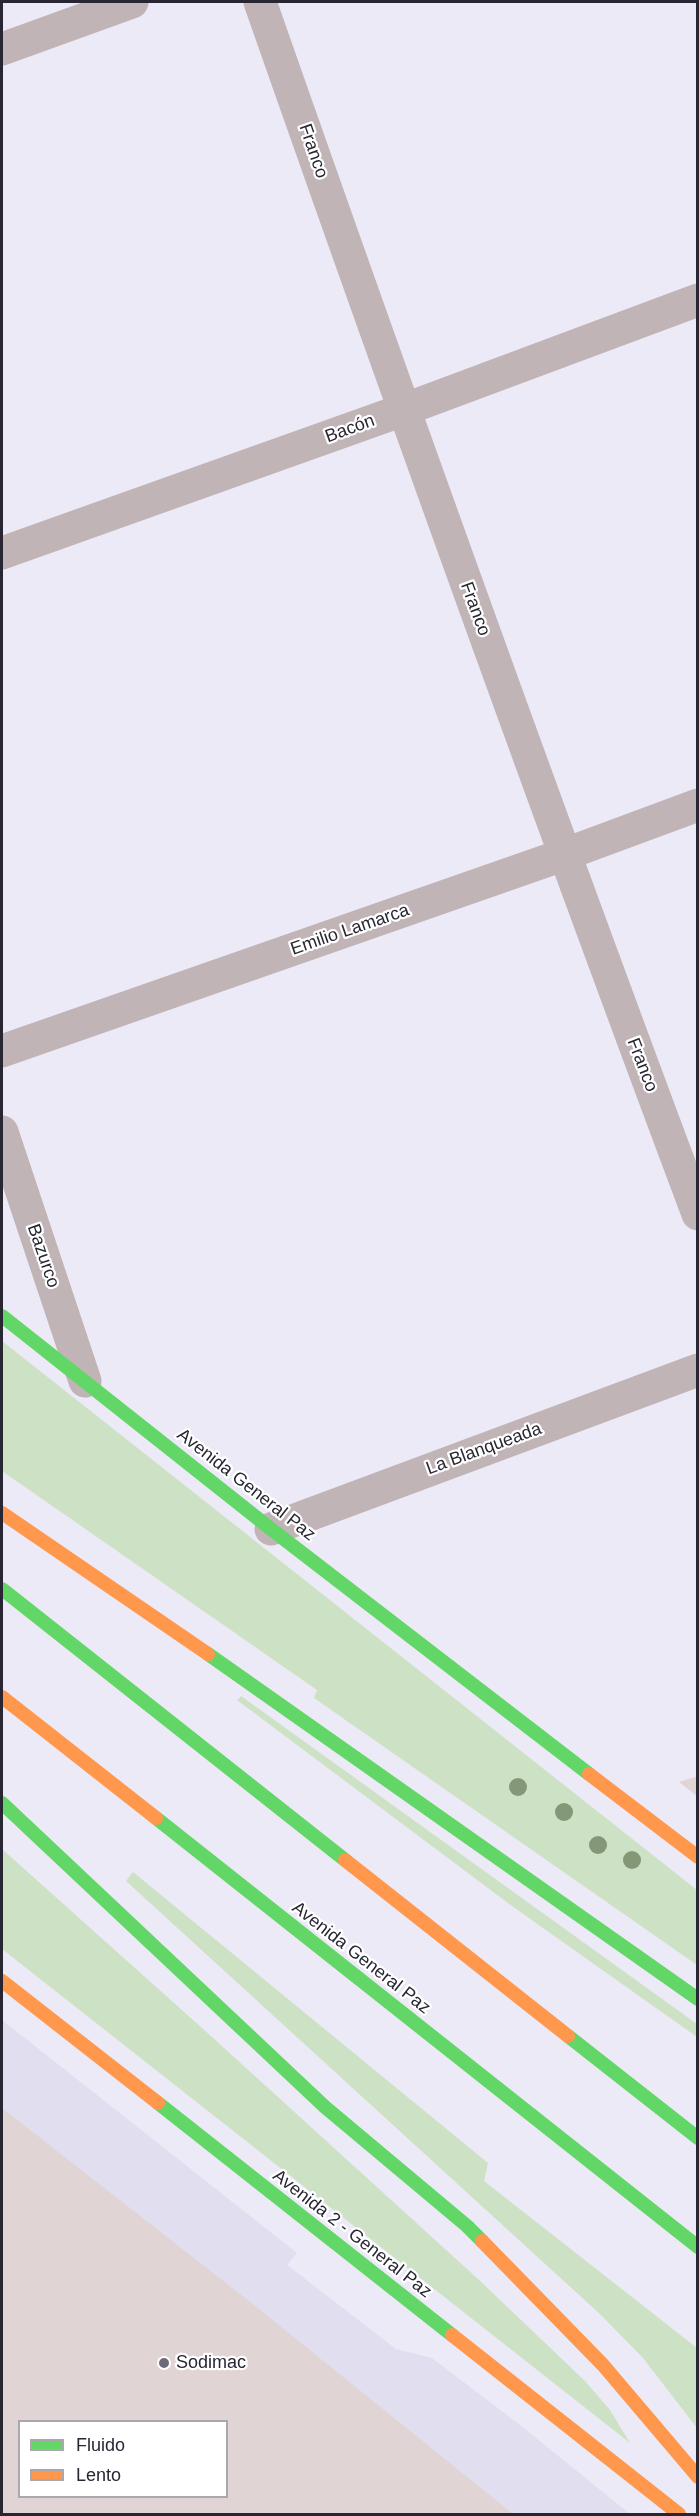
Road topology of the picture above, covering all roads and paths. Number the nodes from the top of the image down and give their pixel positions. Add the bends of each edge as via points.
1 (132, 2) edge
2 (260, 2) edge
3 (2, 49) edge
4 (698, 300) edge
5 (403, 410) junction
6 (2, 554) edge
7 (698, 805) edge
8 (563, 855) junction
9 (2, 1052) edge
10 (2, 1132) edge
11 (698, 1214) edge
12 (2, 1316) edge
13 (698, 1370) edge
14 (85, 1381) junction
15 (2, 1513) edge
16 (271, 1529) junction
17 (2, 1589) edge
18 (2, 1697) edge
19 (2, 1803) edge
20 (698, 1857) edge
21 (2, 1981) edge
22 (698, 1999) edge
23 (698, 2138) edge
24 (698, 2247) edge
25 (698, 2477) edge
26 (680, 2514) edge

1 - 3 street
2 - 5 street, Franco
4 - 5 street, Bacón
5 - 6 street, Bacón
5 - 8 street, Franco
7 - 8 street, Emilio Lamarca
8 - 9 street, Emilio Lamarca
8 - 11 street, Franco
10 - 14 street, Bazurco
12 - 14 main road, Avenida General Paz
13 - 16 street, La Blanqueada
14 - 16 main road, Avenida General Paz
15 - 22 main road via 310,1724
16 - 20 main road, Avenida General Paz
17 - 23 main road
18 - 24 main road, Avenida General Paz
19 - 25 main road via 325,2107 467,2226 603,2365
21 - 26 main road, Avenida 2 - General Paz

